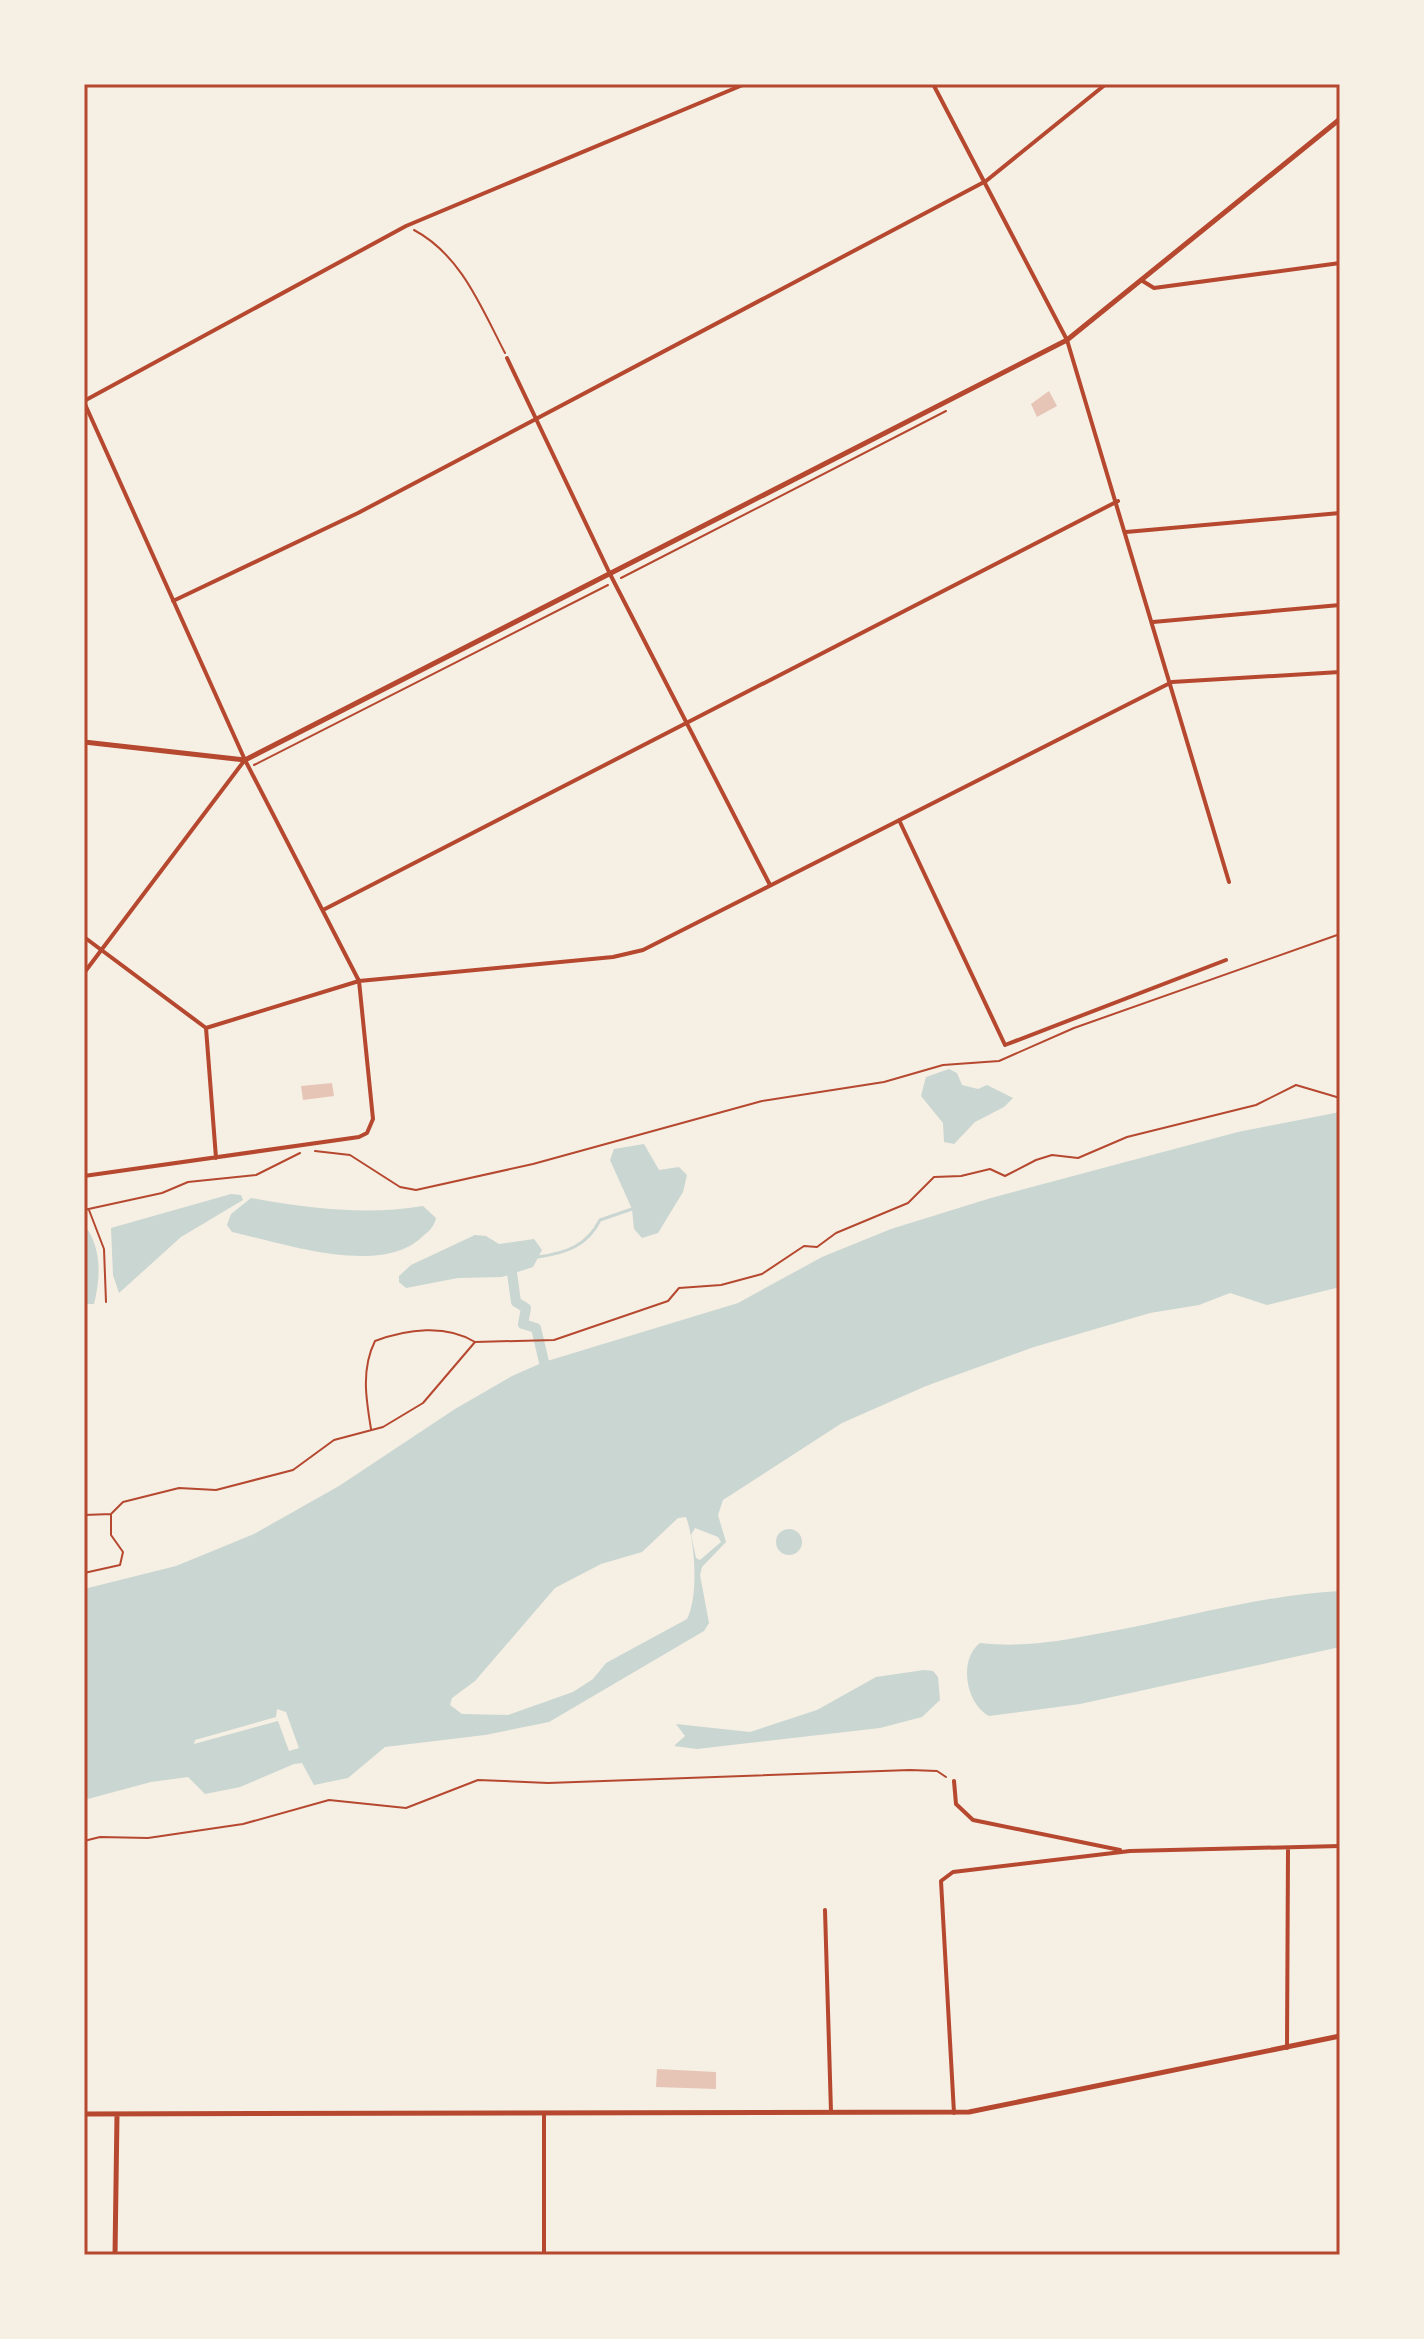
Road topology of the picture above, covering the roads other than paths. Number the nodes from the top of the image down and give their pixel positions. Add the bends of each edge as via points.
1 (745, 84) edge
2 (933, 84) edge
3 (1106, 84) edge
4 (1340, 119) edge
5 (986, 181) junction
6 (1340, 263) edge
7 (1141, 280) junction
8 (1067, 340) junction
9 (507, 358) road end
10 (84, 402) edge
11 (538, 417) junction
12 (1118, 501) junction
13 (1340, 513) edge
14 (1126, 532) junction
15 (610, 574) junction
16 (173, 601) junction
17 (1340, 605) edge
18 (1153, 622) junction
19 (1340, 672) edge
20 (1172, 682) junction
21 (688, 724) junction
22 (84, 742) edge
23 (245, 760) junction
24 (899, 820) junction
25 (1229, 882) dead end
26 (770, 885) junction
27 (323, 910) junction
28 (84, 937) edge
29 (102, 949) junction
30 (1226, 960) dead end
31 (84, 973) edge
32 (359, 981) junction
33 (206, 1028) junction
34 (216, 1158) junction
35 (84, 1176) edge
36 (954, 1781) road end
37 (1340, 1846) edge
38 (1288, 1848) junction
39 (1130, 1851) junction
40 (825, 1910) dead end
41 (1340, 2036) edge
42 (1287, 2048) junction
43 (831, 2113) junction
44 (954, 2113) junction
45 (84, 2114) edge
46 (544, 2114) junction
47 (117, 2115) junction
48 (115, 2255) edge
49 (544, 2255) edge

1 - 10 street via 406,226
2 - 5 street
3 - 5 street
4 - 7 street
5 - 8 street
5 - 11 street
6 - 7 street via 1154,288
7 - 8 street
8 - 12 street
8 - 15 street
9 - 11 street
10 - 16 street
11 - 15 street
11 - 16 street via 358,513
12 - 14 street
12 - 21 street
13 - 14 street
14 - 18 street
15 - 21 street
15 - 23 street
16 - 23 street
17 - 18 street
18 - 20 street
19 - 20 street
20 - 24 street
20 - 25 street
21 - 26 street
21 - 27 street
22 - 23 street
23 - 27 street
23 - 29 street
24 - 26 street
24 - 30 street via 1005,1045
26 - 32 street via 643,950
27 - 32 street
28 - 29 street
29 - 31 street
29 - 33 street
32 - 33 street
32 - 34 street via 373,1119 367,1133
33 - 34 street
34 - 35 street
36 - 39 street via 956,1804 973,1820
37 - 38 street
38 - 39 street
38 - 42 street
39 - 44 street via 977,1867 953,1872 941,1881
40 - 43 street
41 - 42 street
42 - 44 street
43 - 44 street
43 - 46 street
45 - 47 street
46 - 47 street
46 - 49 street
47 - 48 street

